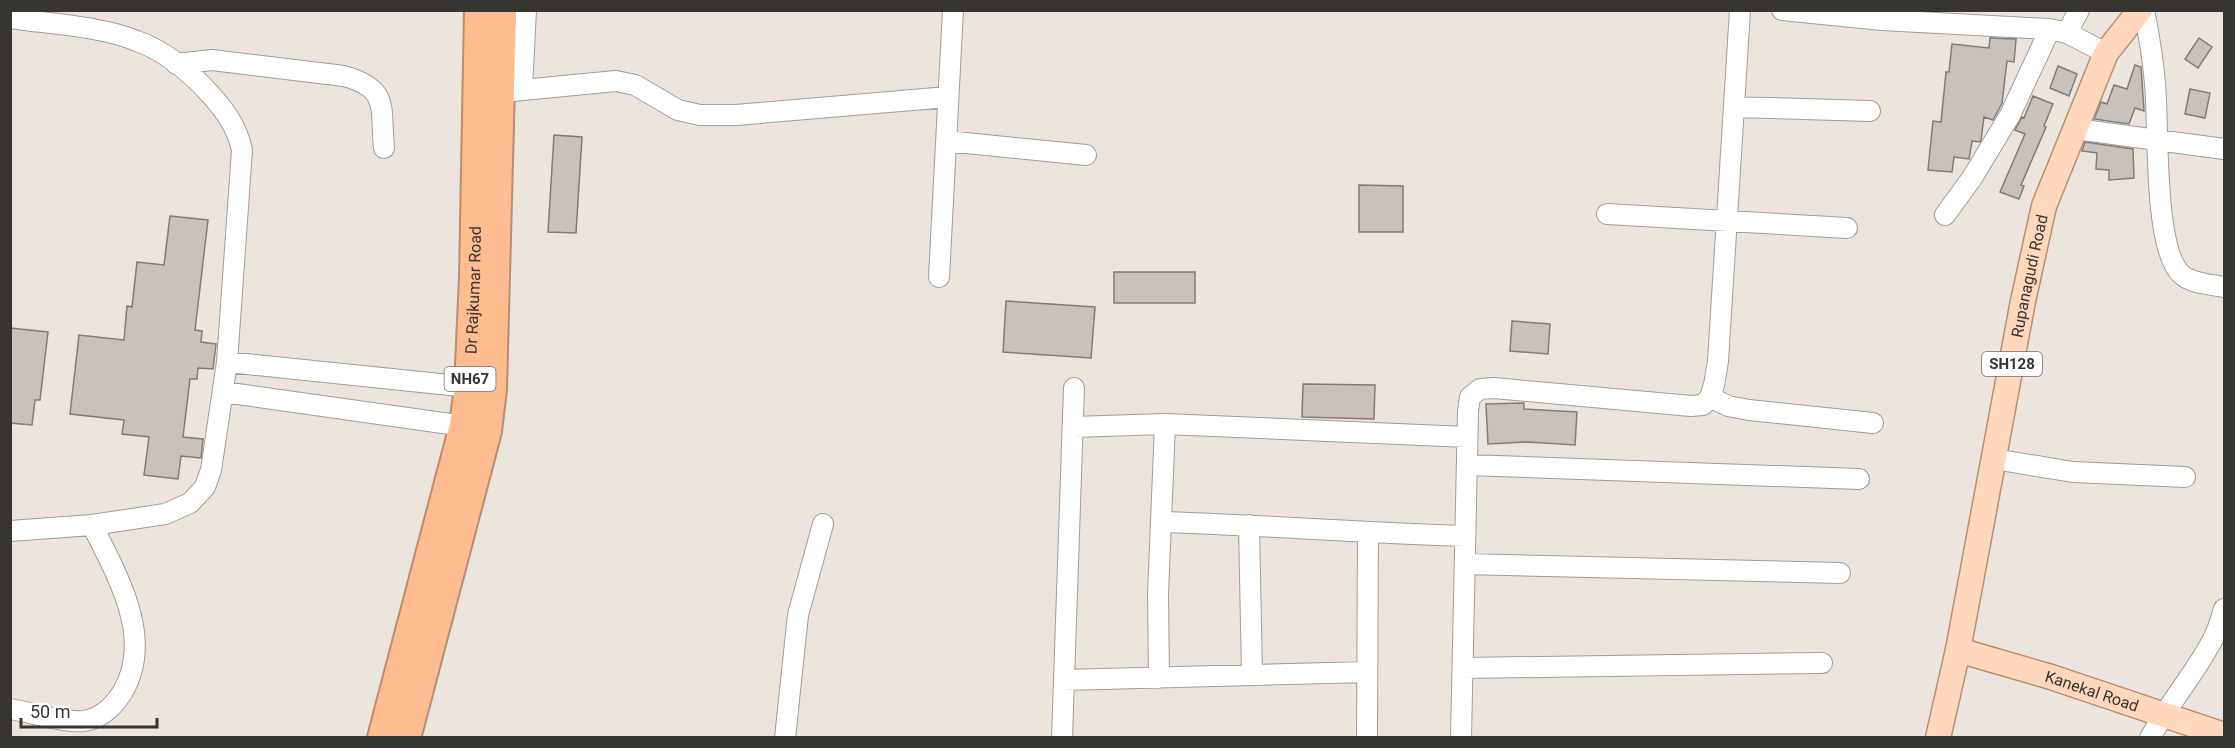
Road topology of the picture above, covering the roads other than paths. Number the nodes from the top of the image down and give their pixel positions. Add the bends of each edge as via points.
1 (479, 10) edge
2 (502, 10) edge
3 (526, 10) edge
4 (953, 10) edge
5 (1740, 10) edge
6 (1782, 10) edge
7 (2079, 10) edge
8 (2142, 10) edge
9 (1971, 17) edge
10 (10, 18) edge
11 (2016, 19) edge
12 (2058, 31) junction
13 (2106, 53) junction
14 (176, 64) junction
15 (512, 90) junction
16 (948, 97) junction
17 (1734, 107) junction
18 (1870, 111) dead end
19 (2076, 129) junction
20 (2157, 139) junction
21 (945, 141) junction
22 (384, 148) dead end
23 (2224, 149) edge
24 (1086, 154) dead end
25 (1607, 214) dead end
26 (1945, 214) dead end
27 (1727, 222) junction
28 (1846, 228) dead end
29 (939, 277) dead end
30 (2224, 287) edge
31 (227, 362) junction
32 (470, 387) junction
33 (1074, 388) dead end
34 (223, 392) junction
35 (1710, 397) junction
36 (1874, 423) dead end
37 (1165, 424) junction
38 (464, 426) junction
39 (1073, 427) junction
40 (1467, 437) junction
41 (1994, 459) junction
42 (1467, 465) junction
43 (2185, 477) dead end
44 (1859, 479) dead end
45 (1162, 522) junction
46 (823, 524) dead end
47 (92, 525) junction
48 (1249, 525) junction
49 (10, 531) edge
50 (1368, 533) junction
51 (1464, 536) junction
52 (1465, 564) junction
53 (1840, 573) dead end
54 (2224, 609) edge
55 (1958, 650) junction
56 (1822, 663) dead end
57 (1463, 668) junction
58 (1368, 672) junction
59 (1252, 675) junction
60 (1159, 678) junction
61 (1064, 681) junction
62 (10, 709) edge
63 (2162, 715) junction
64 (2224, 735) edge
65 (382, 738) edge
66 (406, 738) edge
67 (785, 738) edge
68 (1062, 738) edge
69 (1367, 738) edge
70 (1461, 738) edge
71 (1938, 738) edge
72 (2150, 738) edge

1 - 32 highway, Dr Rajkumar Road / NH67
2 - 15 highway, Dr Rajkumar Road / NH67
3 - 15 street
4 - 16 street
5 - 17 street
6 - 9 street via 1935,22
7 - 12 street
8 - 13 main road, Rupanagudi Road / SH128
8 - 20 street via 2155,85
9 - 11 street
10 - 14 street via 137,40
11 - 12 street
12 - 13 street
12 - 26 street via 1972,178
13 - 19 main road, Rupanagudi Road / SH128
14 - 22 street via 212,60 362,81 380,99
14 - 31 street via 200,83 227,114 242,150
15 - 16 street via 616,81 634,85 678,110 699,115
15 - 66 highway, Dr Rajkumar Road / NH67 via 487,431
16 - 21 street
17 - 18 street
17 - 27 street
19 - 20 street
19 - 41 main road, Rupanagudi Road / SH128 via 2044,206
20 - 23 street
20 - 30 street via 2160,201 2169,253 2181,275
21 - 24 street
21 - 29 street
25 - 27 street
27 - 28 street
27 - 35 street via 1718,361
31 - 32 street
31 - 34 street
32 - 38 highway, Dr Rajkumar Road / NH67
33 - 39 street
34 - 38 street
34 - 47 street via 211,470 205,487 190,503 165,514
35 - 36 street via 1749,410
35 - 40 street via 1703,405 1691,406 1480,389 1470,397
37 - 39 street
37 - 40 street
37 - 45 street
38 - 65 highway, Dr Rajkumar Road / NH67
39 - 61 street
40 - 42 street
41 - 43 street via 2073,472
41 - 55 main road, Rupanagudi Road / SH128
42 - 44 street
42 - 51 street
45 - 48 street
45 - 60 street
46 - 67 street via 798,615
47 - 49 street
47 - 62 street via 124,589 135,639 131,678 116,704 98,717 81,721
48 - 50 street
48 - 59 street
50 - 51 street
50 - 58 street
51 - 52 street
52 - 53 street
52 - 57 street
54 - 63 street via 2214,636
55 - 63 main road, Kanekal Road via 2051,676
55 - 71 main road, Rupanagudi Road / SH128
56 - 57 street
57 - 70 street
58 - 59 street
58 - 69 street
59 - 60 street
60 - 61 street
61 - 68 street
63 - 64 main road, Kanekal Road
63 - 72 street

